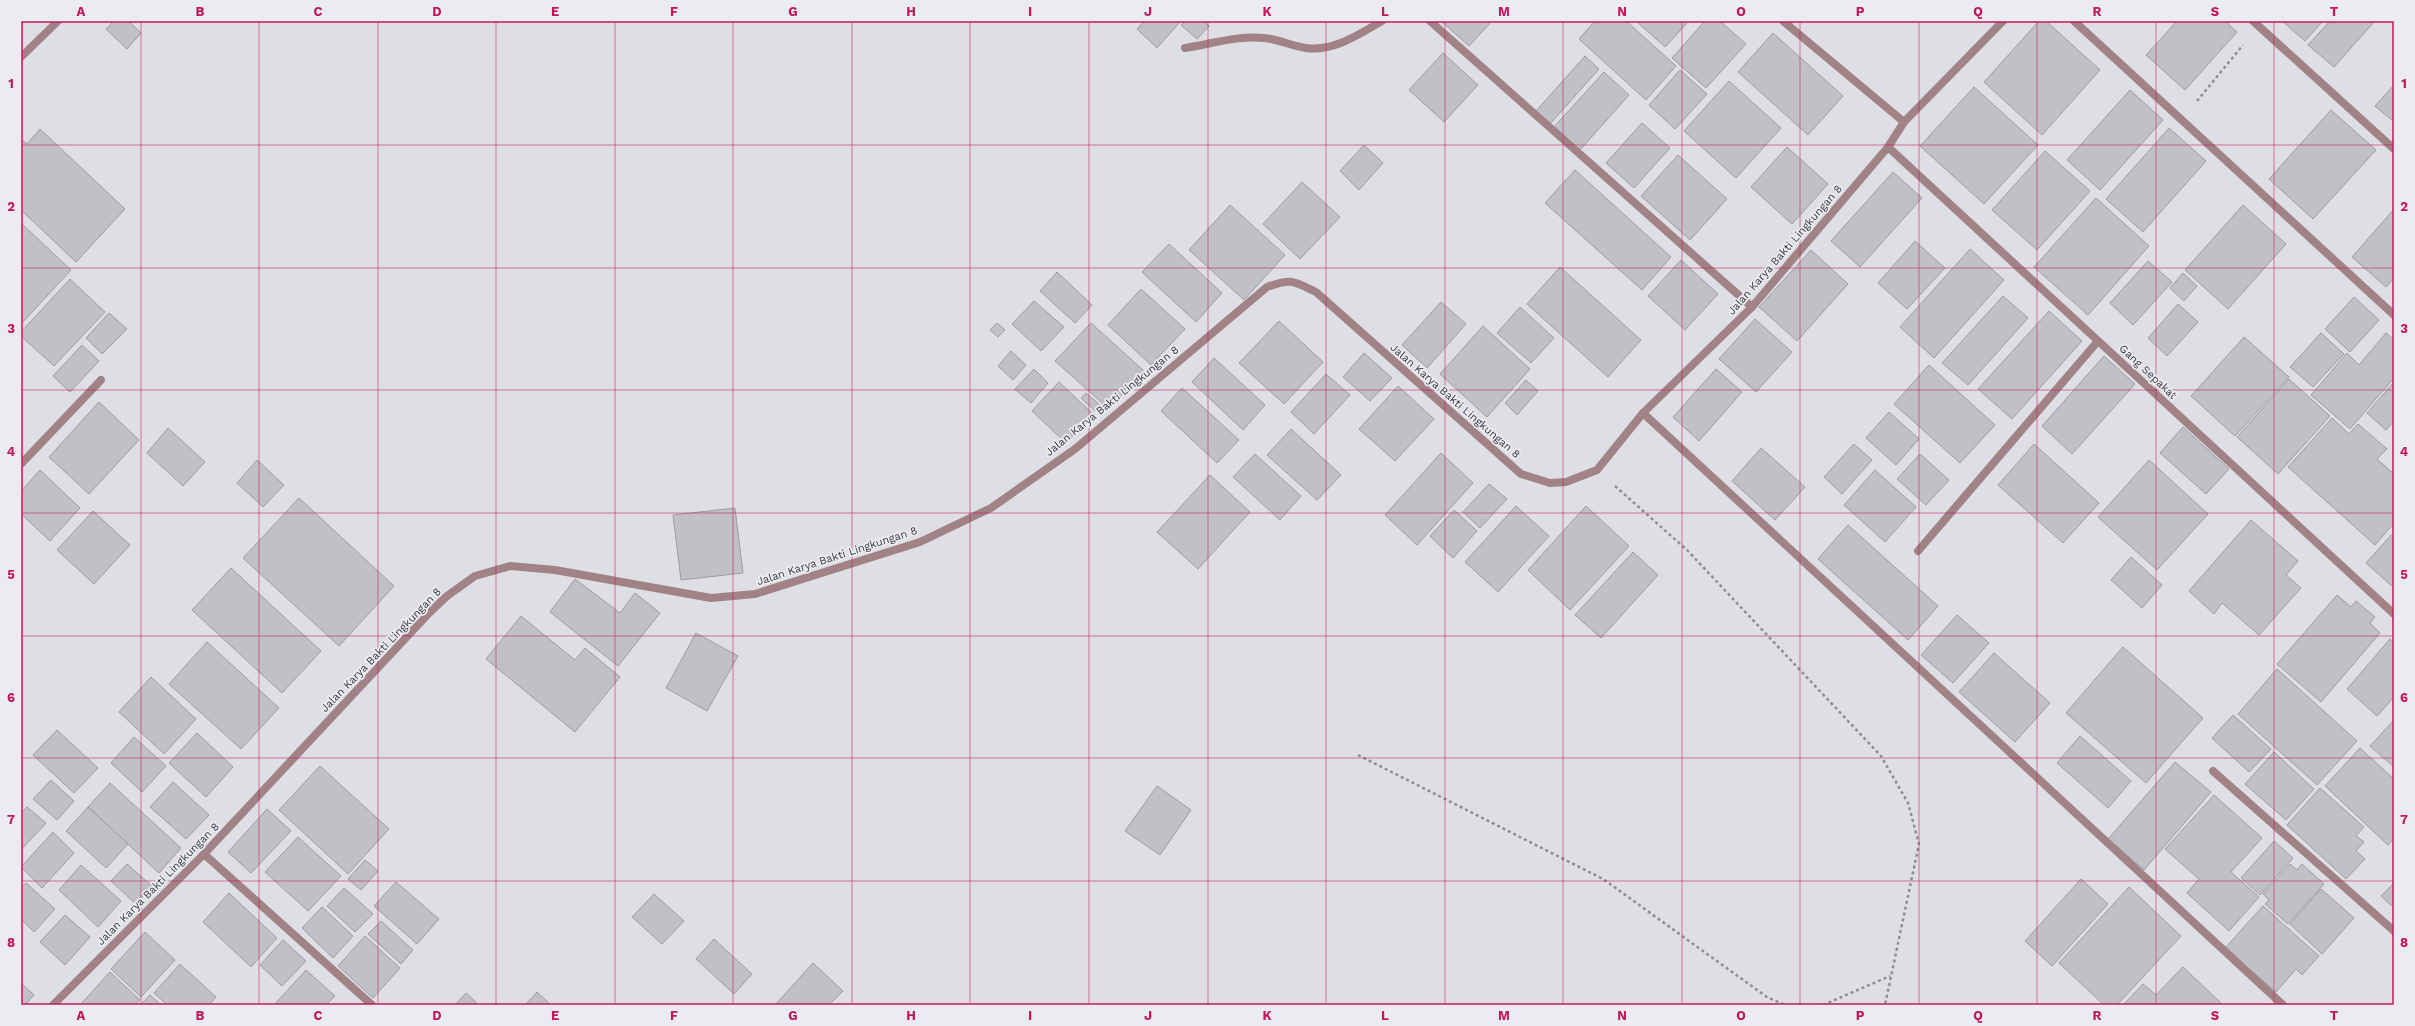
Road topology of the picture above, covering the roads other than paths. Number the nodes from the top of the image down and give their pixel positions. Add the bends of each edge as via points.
1 (58, 21) edge
2 (1382, 21) edge
3 (1430, 21) edge
4 (1783, 21) edge
5 (2003, 21) edge
6 (2074, 21) edge
7 (2256, 23) edge
8 (1185, 48) dead end
9 (21, 57) edge
10 (1904, 122) junction
11 (1888, 147) junction
12 (2394, 149) edge
13 (1752, 307) junction
14 (2394, 315) edge
15 (2098, 341) junction
16 (101, 380) dead end
17 (1643, 413) junction
18 (21, 464) edge
19 (1918, 551) dead end
20 (2394, 614) edge
21 (2213, 771) dead end
22 (204, 854) junction
23 (2394, 930) edge
24 (56, 1004) edge
25 (372, 1005) edge
26 (2283, 1005) edge

1 - 9 street
2 - 8 street via 1351,39 1323,49 1305,48 1265,38 1246,38
3 - 13 street
4 - 10 street
5 - 10 street, Jalan Karya Bakti Lingkungan 8
6 - 14 street
7 - 12 street
10 - 11 street, Jalan Karya Bakti Lingkungan 8
11 - 13 street, Jalan Karya Bakti Lingkungan 8
11 - 15 street, Gang Sepakat
13 - 17 street, Jalan Karya Bakti Lingkungan 8
15 - 19 street
15 - 20 street, Gang Sepakat
16 - 18 street
17 - 22 street, Jalan Karya Bakti Lingkungan 8 via 1597,470 1566,482 1550,483 1521,474 1316,292 1293,281 1281,283 1268,288 1075,449 991,508 920,542 756,594 711,598 555,570 510,566 475,576 429,613
17 - 26 street
21 - 23 street
22 - 24 street, Jalan Karya Bakti Lingkungan 8
22 - 25 street

